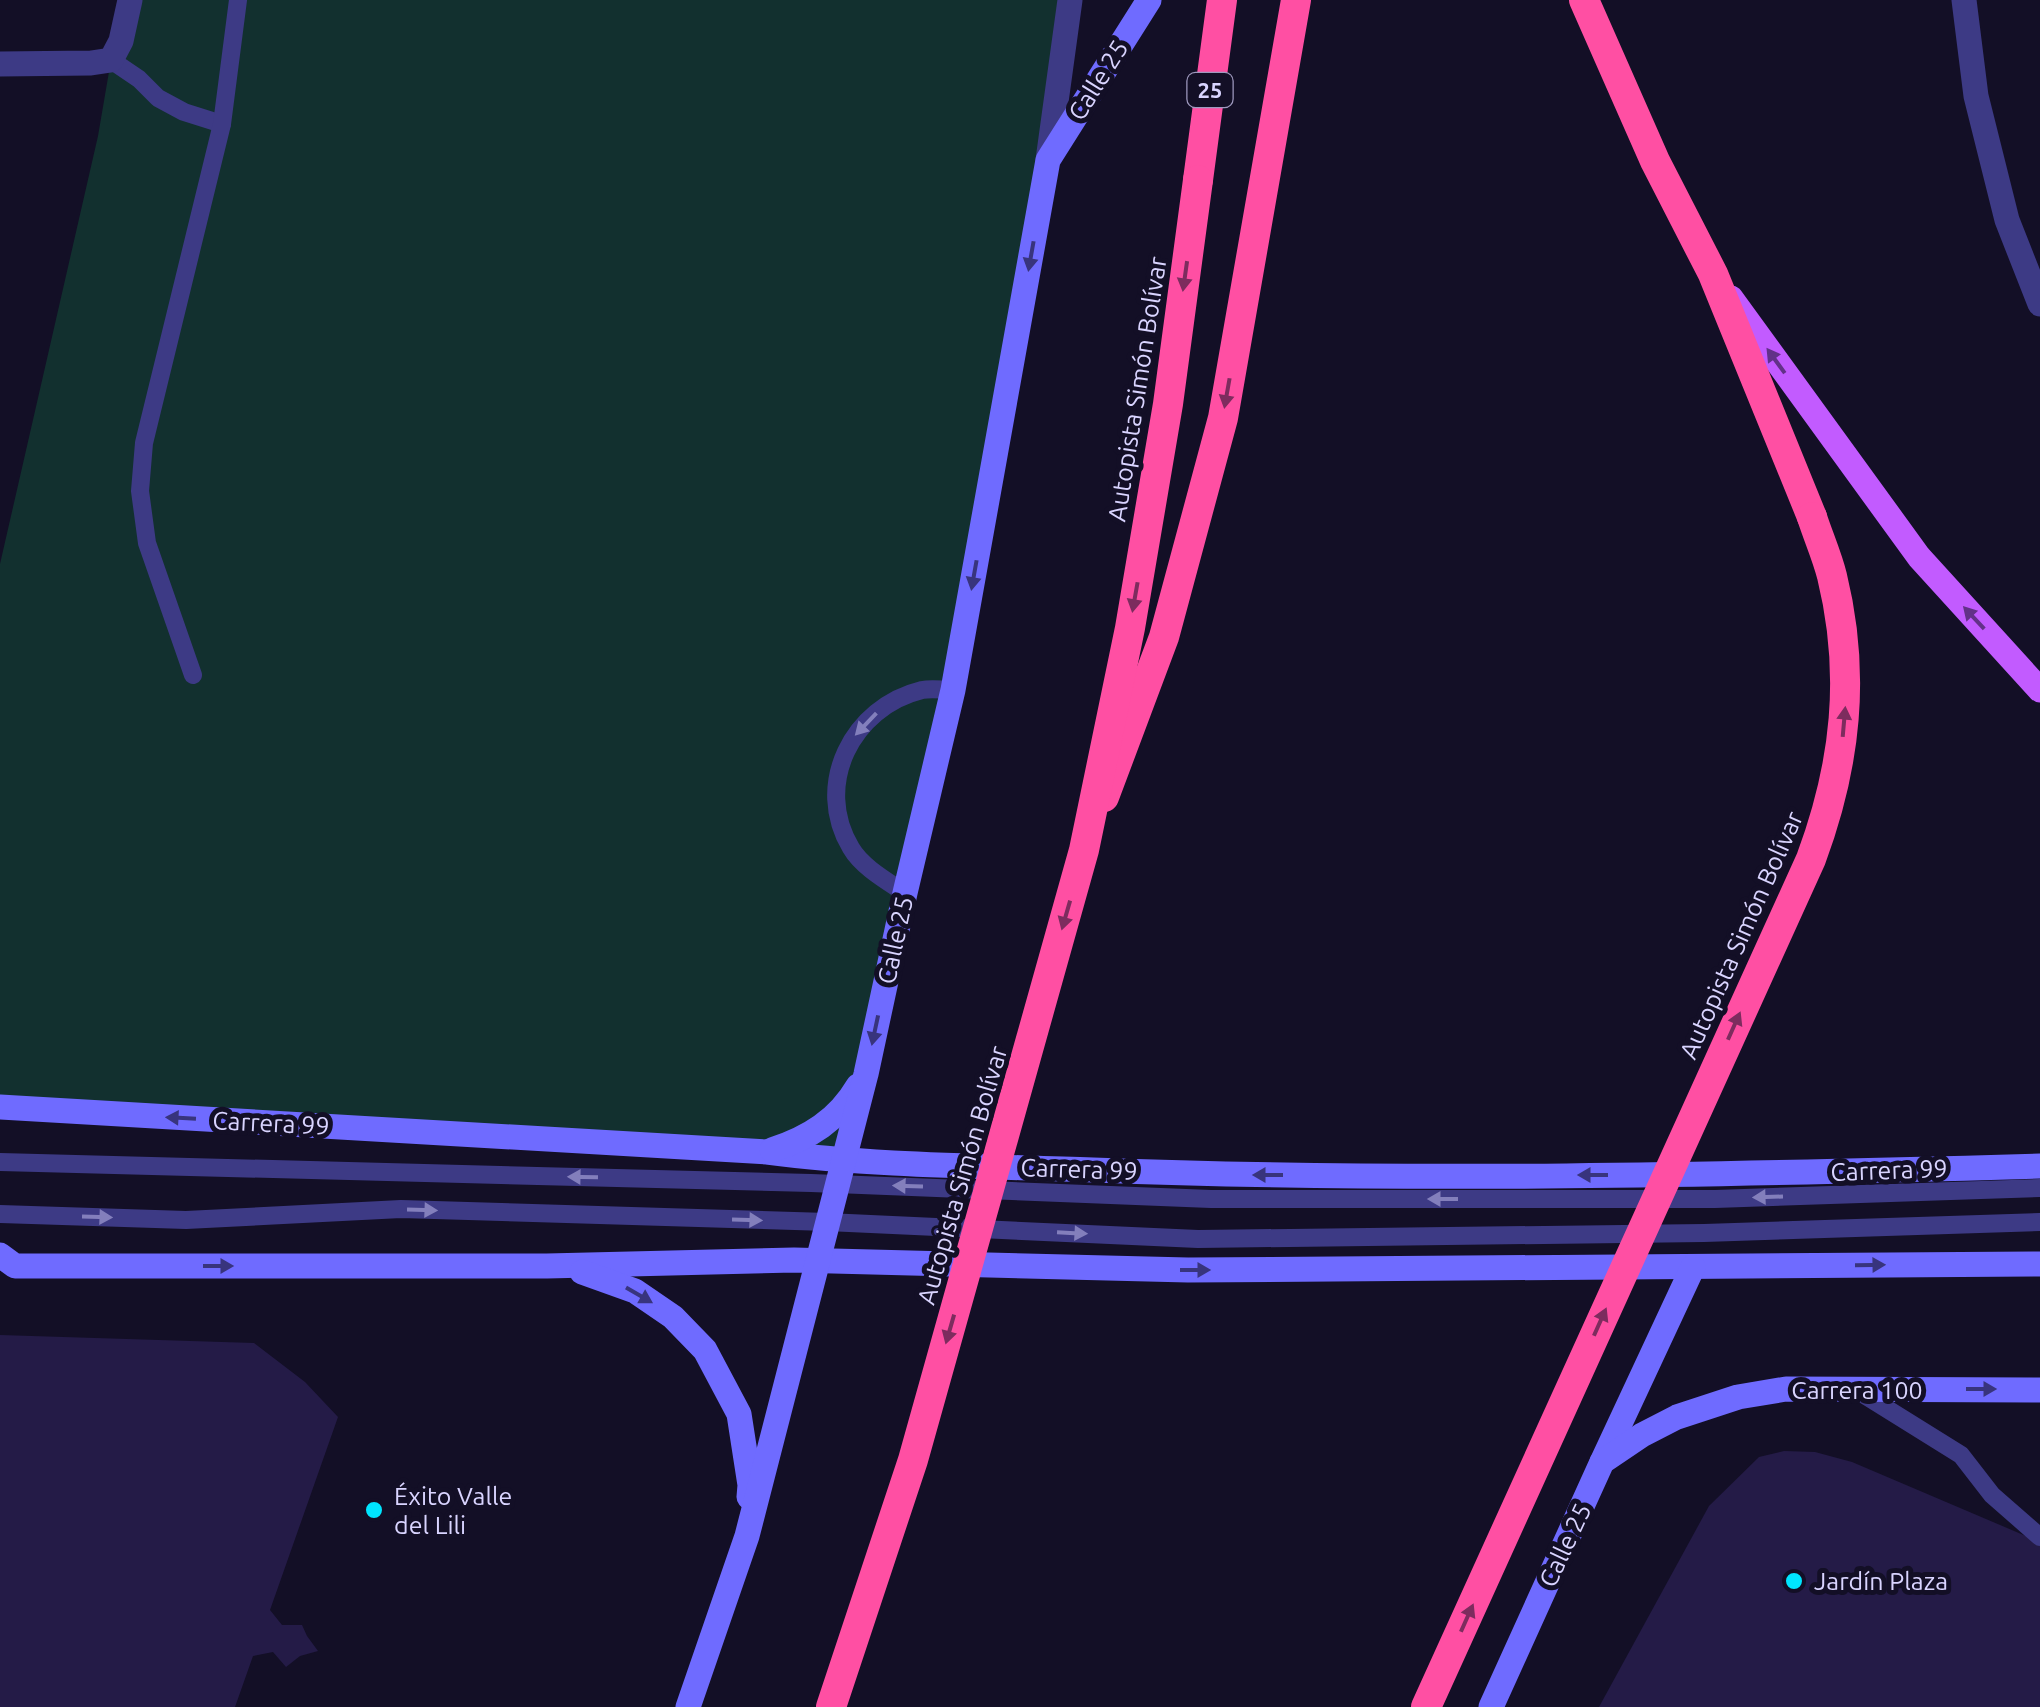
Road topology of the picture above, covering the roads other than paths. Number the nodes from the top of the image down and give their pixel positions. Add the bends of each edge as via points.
1 (130, 0) edge
2 (238, 0) edge
3 (1070, 0) edge
4 (1149, 0) edge
5 (1222, 0) edge
6 (1296, 0) edge
7 (1562, 0) edge
8 (1584, 0) edge
9 (1964, 0) edge
10 (111, 60) junction
11 (0, 64) edge
12 (222, 124) junction
13 (1048, 160) junction
14 (1654, 161) junction
15 (1713, 274) junction
16 (2040, 304) edge
17 (193, 675) dead end
18 (953, 690) junction
19 (2040, 690) edge
20 (1084, 850) junction
21 (905, 893) junction
22 (866, 1074) junction
23 (0, 1107) edge
24 (767, 1152) junction
25 (0, 1162) edge
26 (2040, 1166) edge
27 (840, 1172) junction
28 (2040, 1188) edge
29 (0, 1214) edge
30 (828, 1222) junction
31 (2040, 1222) edge
32 (818, 1260) junction
33 (5, 1262) edge
34 (2040, 1264) edge
35 (547, 1266) junction
36 (1693, 1267) junction
37 (1854, 1389) junction
38 (2040, 1390) edge
39 (1602, 1462) junction
40 (747, 1536) junction
41 (2040, 1537) edge
42 (688, 1707) edge
43 (830, 1707) edge
44 (1426, 1707) edge
45 (1490, 1707) edge

1 - 10 street
2 - 12 lane
3 - 13 street, Calle 25
4 - 13 main road, Calle 25
5 -> 20 highway, Autopista Simón Bolívar / 25, bridge via 1168,404
6 -> 20 highway, bridge via 1223,418 1164,637
7 - 14 highway
8 - 14 highway, Autopista Simón Bolívar
9 - 16 street via 1976,96 2007,220
10 - 11 street
10 - 12 lane via 158,98
12 - 17 lane via 144,443 140,491 147,543
13 -> 18 main road, Calle 25
14 - 15 highway, Autopista Simón Bolívar
19 -> 15 main road via 1919,557
44 -> 15 highway, Autopista Simón Bolívar, bridge via 1811,859 1835,785 1846,674 1830,572
18 - 21 main road, Calle 25
18 -> 21 lane via 924,690 888,704 861,725 836,786 839,820 852,851
20 -> 43 highway, Autopista Simón Bolívar, bridge via 913,1460
21 -> 22 main road, Calle 25
22 - 24 main road via 824,1126
22 - 27 main road, Calle 25
24 -> 23 main road, Carrera 99
24 - 27 main road, Carrera 99
27 -> 25 lane
26 -> 27 main road, Carrera 99 via 1724,1175
28 -> 27 lane via 1715,1199 1211,1199
27 - 30 main road, Calle 25
29 -> 30 lane via 186,1220 401,1209
30 -> 31 lane via 1198,1239
30 - 32 main road, Calle 25
32 - 35 main road
32 -> 36 main road via 1188,1270
32 - 40 main road, Calle 25
33 -> 35 main road
36 -> 34 main road
35 -> 40 main road via 635,1291 674,1317 705,1350 739,1414 750,1485
36 - 39 main road, Calle 25
37 -> 38 main road, Carrera 100
37 - 39 main road, Carrera 100 via 1738,1397 1677,1417
37 - 41 lane via 1961,1454 1992,1495
39 - 45 main road, Calle 25
40 - 42 main road, Calle 25

